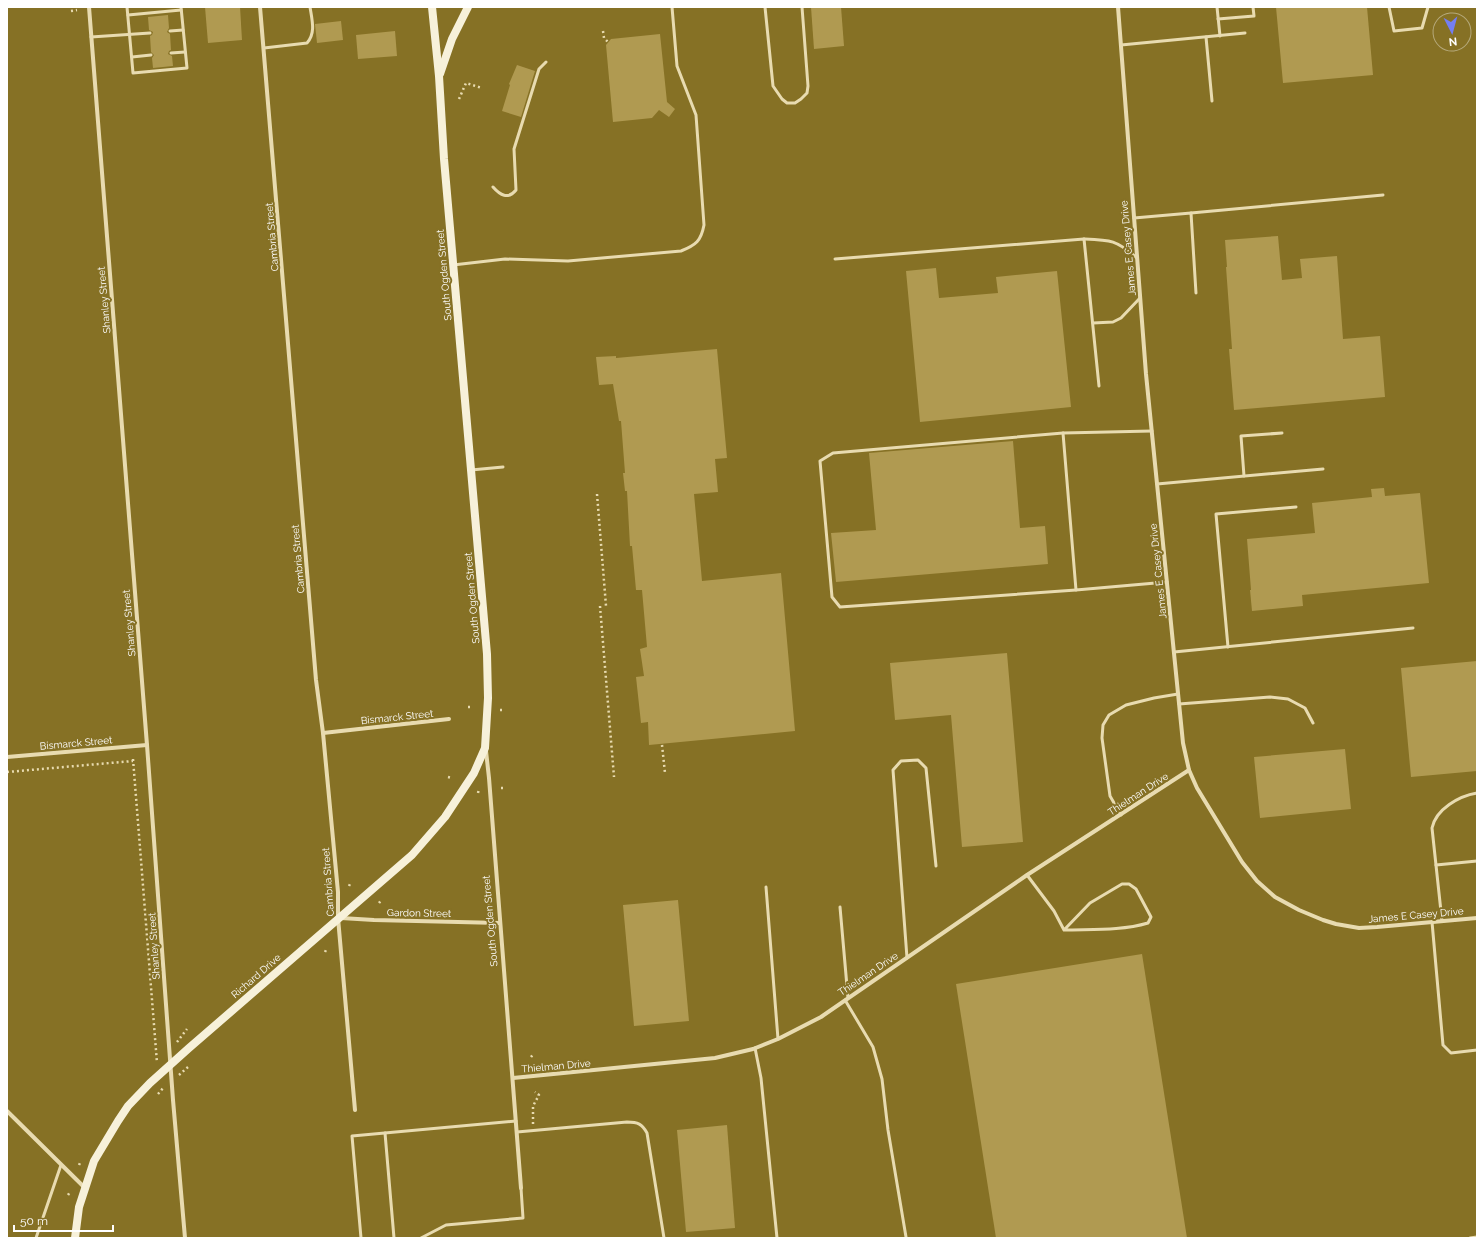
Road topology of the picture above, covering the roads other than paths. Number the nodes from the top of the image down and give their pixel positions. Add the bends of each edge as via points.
1 (88, 7) edge
2 (127, 7) edge
3 (260, 7) edge
4 (310, 7) edge
5 (432, 7) edge
6 (468, 7) edge
7 (672, 7) edge
8 (765, 7) edge
9 (802, 7) edge
10 (1118, 7) edge
11 (1217, 7) edge
12 (1253, 7) edge
13 (1389, 7) edge
14 (1428, 7) edge
15 (181, 8) edge
16 (128, 15) junction
17 (1218, 19) junction
18 (183, 30) junction
19 (170, 31) dead end
20 (150, 33) dead end
21 (1245, 33) dead end
22 (130, 34) junction
23 (1220, 36) junction
24 (91, 37) junction
25 (1206, 37) junction
26 (1121, 45) junction
27 (264, 48) junction
28 (185, 52) junction
29 (172, 53) dead end
30 (152, 55) dead end
31 (132, 56) junction
32 (546, 62) dead end
33 (440, 76) junction
34 (1212, 101) dead end
35 (492, 187) dead end
36 (1383, 195) dead end
37 (1191, 213) junction
38 (1134, 218) junction
39 (1084, 239) junction
40 (1137, 258) junction
41 (835, 259) dead end
42 (454, 265) junction
43 (1196, 293) dead end
44 (1140, 298) junction
45 (1093, 323) junction
46 (1099, 386) dead end
47 (1152, 431) junction
48 (1063, 433) junction
49 (1282, 433) dead end
50 (503, 467) dead end
51 (1323, 469) dead end
52 (471, 470) junction
53 (1244, 476) junction
54 (1157, 484) junction
55 (1296, 507) dead end
56 (1167, 582) junction
57 (1076, 590) junction
58 (1413, 628) dead end
59 (1228, 647) junction
60 (1174, 652) junction
61 (1178, 694) junction
62 (1179, 704) junction
63 (449, 719) dead end
64 (1313, 723) dead end
65 (323, 733) junction
66 (147, 745) junction
67 (486, 748) junction
68 (7, 756) edge
69 (1189, 770) junction
70 (1477, 793) edge
71 (1120, 815) junction
72 (1477, 861) edge
73 (1436, 865) junction
74 (936, 866) dead end
75 (1027, 875) junction
76 (766, 887) dead end
77 (840, 907) dead end
78 (338, 918) junction
79 (1477, 918) edge
80 (1442, 921) junction
81 (1432, 922) junction
82 (500, 923) junction
83 (1064, 930) junction
84 (907, 958) junction
85 (846, 999) junction
86 (778, 1039) junction
87 (755, 1048) junction
88 (1477, 1050) edge
89 (171, 1064) junction
90 (513, 1078) junction
91 (355, 1110) dead end
92 (7, 1111) edge
93 (516, 1121) junction
94 (517, 1132) junction
95 (385, 1133) junction
96 (61, 1165) junction
97 (84, 1187) junction
98 (521, 1188) joint
99 (906, 1237) edge
100 (1477, 1237) edge
101 (36, 1238) edge
102 (75, 1238) edge
103 (185, 1238) edge
104 (361, 1238) edge
105 (394, 1238) edge
106 (421, 1238) edge
107 (664, 1238) edge
108 (777, 1238) edge
109 (1470, 1238) edge

1 - 24 street, Shanley Street
2 - 16 lane
3 - 27 street, Cambria Street
4 - 27 lane via 312,39 307,43
5 - 33 street, South Ogden Street
6 - 33 street via 452,38
7 - 42 lane via 677,66 696,115 704,225 698,241 681,251 568,261 506,259
8 - 9 lane via 773,86 787,103 795,103 807,93 808,86
10 - 26 street, James E Casey Drive
11 - 17 lane
12 - 17 lane via 1254,16
13 - 14 lane via 1394,31 1422,28
15 - 16 lane
15 - 18 lane
16 - 22 lane
17 - 23 lane
18 - 19 lane
18 - 28 lane
20 - 22 lane
21 - 23 lane
22 - 24 lane
22 - 31 lane
23 - 25 lane
24 - 66 street, Shanley Street
25 - 26 lane
25 - 34 lane
26 - 38 street, James E Casey Drive
27 - 65 street, Cambria Street
28 - 29 lane
28 - 31 lane via 186,68 133,73
30 - 31 lane
32 - 35 lane via 539,69 514,149 516,190 506,196 499,194
33 - 42 street, South Ogden Street via 444,159
36 - 37 lane
37 - 38 lane
37 - 43 lane
38 - 40 street, James E Casey Drive
39 - 40 lane via 1111,240
39 - 41 lane
39 - 45 lane
40 - 44 street, James E Casey Drive
42 - 52 street, South Ogden Street
44 - 45 lane via 1121,318 1112,322
44 - 47 street, James E Casey Drive
45 - 46 lane
47 - 48 lane
47 - 54 street, James E Casey Drive
48 - 57 lane
48 - 57 lane via 833,453 820,461 832,597 840,607
49 - 53 lane via 1241,436
50 - 52 lane
51 - 53 lane
52 - 67 street, South Ogden Street via 487,654
53 - 54 lane
54 - 56 street, James E Casey Drive
55 - 59 lane via 1216,514
56 - 57 lane
56 - 60 street, James E Casey Drive
58 - 59 lane
59 - 60 lane
60 - 61 street, James E Casey Drive
61 - 62 street, James E Casey Drive
61 - 71 lane via 1126,705 1109,715 1103,725 1102,738 1110,796
62 - 64 lane via 1270,697 1288,699 1305,708
62 - 69 street, James E Casey Drive
63 - 65 street, Bismarck Street
65 - 78 street, Cambria Street via 338,892
66 - 68 street, Bismarck Street
66 - 89 street, Shanley Street
67 - 78 street, Richard Drive via 474,773 445,817 412,855
67 - 82 street, South Ogden Street
69 - 71 street, Thielman Drive
69 - 81 street, James E Casey Drive via 1197,788 1242,862 1257,881 1275,897 1299,910 1336,924 1358,928
70 - 73 lane via 1454,802 1438,814 1433,822
71 - 75 street, Thielman Drive
72 - 73 lane
73 - 80 lane
74 - 84 lane via 926,768 918,760 900,761 893,770
75 - 83 lane via 1054,910
75 - 84 street, Thielman Drive
76 - 86 lane
77 - 85 lane
78 - 82 street, Gardon Street
78 - 89 street, Richard Drive
78 - 91 street, Cambria Street
79 - 80 street, James E Casey Drive
80 - 81 street, James E Casey Drive
81 - 88 lane via 1443,1045 1451,1053
82 - 90 street, South Ogden Street
83 - 83 lane via 1090,903 1122,884 1129,884 1136,889 1151,917 1148,923 1136,927
84 - 85 street, Thielman Drive
85 - 86 street, Thielman Drive via 821,1017
85 - 99 lane via 873,1047 882,1079
86 - 87 street, Thielman Drive
87 - 90 street, Thielman Drive via 715,1058
87 - 108 lane via 761,1078
89 - 97 street, Richard Drive via 128,1106 94,1161
89 - 103 street, Shanley Street
90 - 93 street, South Ogden Street
92 - 96 street
93 - 94 street, South Ogden Street
93 - 95 lane
94 - 98 street, South Ogden Street
94 - 107 lane via 627,1122 637,1122 643,1126 647,1134
95 - 104 lane via 352,1136
95 - 105 lane
96 - 97 street
96 - 101 lane
97 - 102 street, Richard Drive
98 - 106 lane via 524,1218 446,1226
100 - 109 lane

